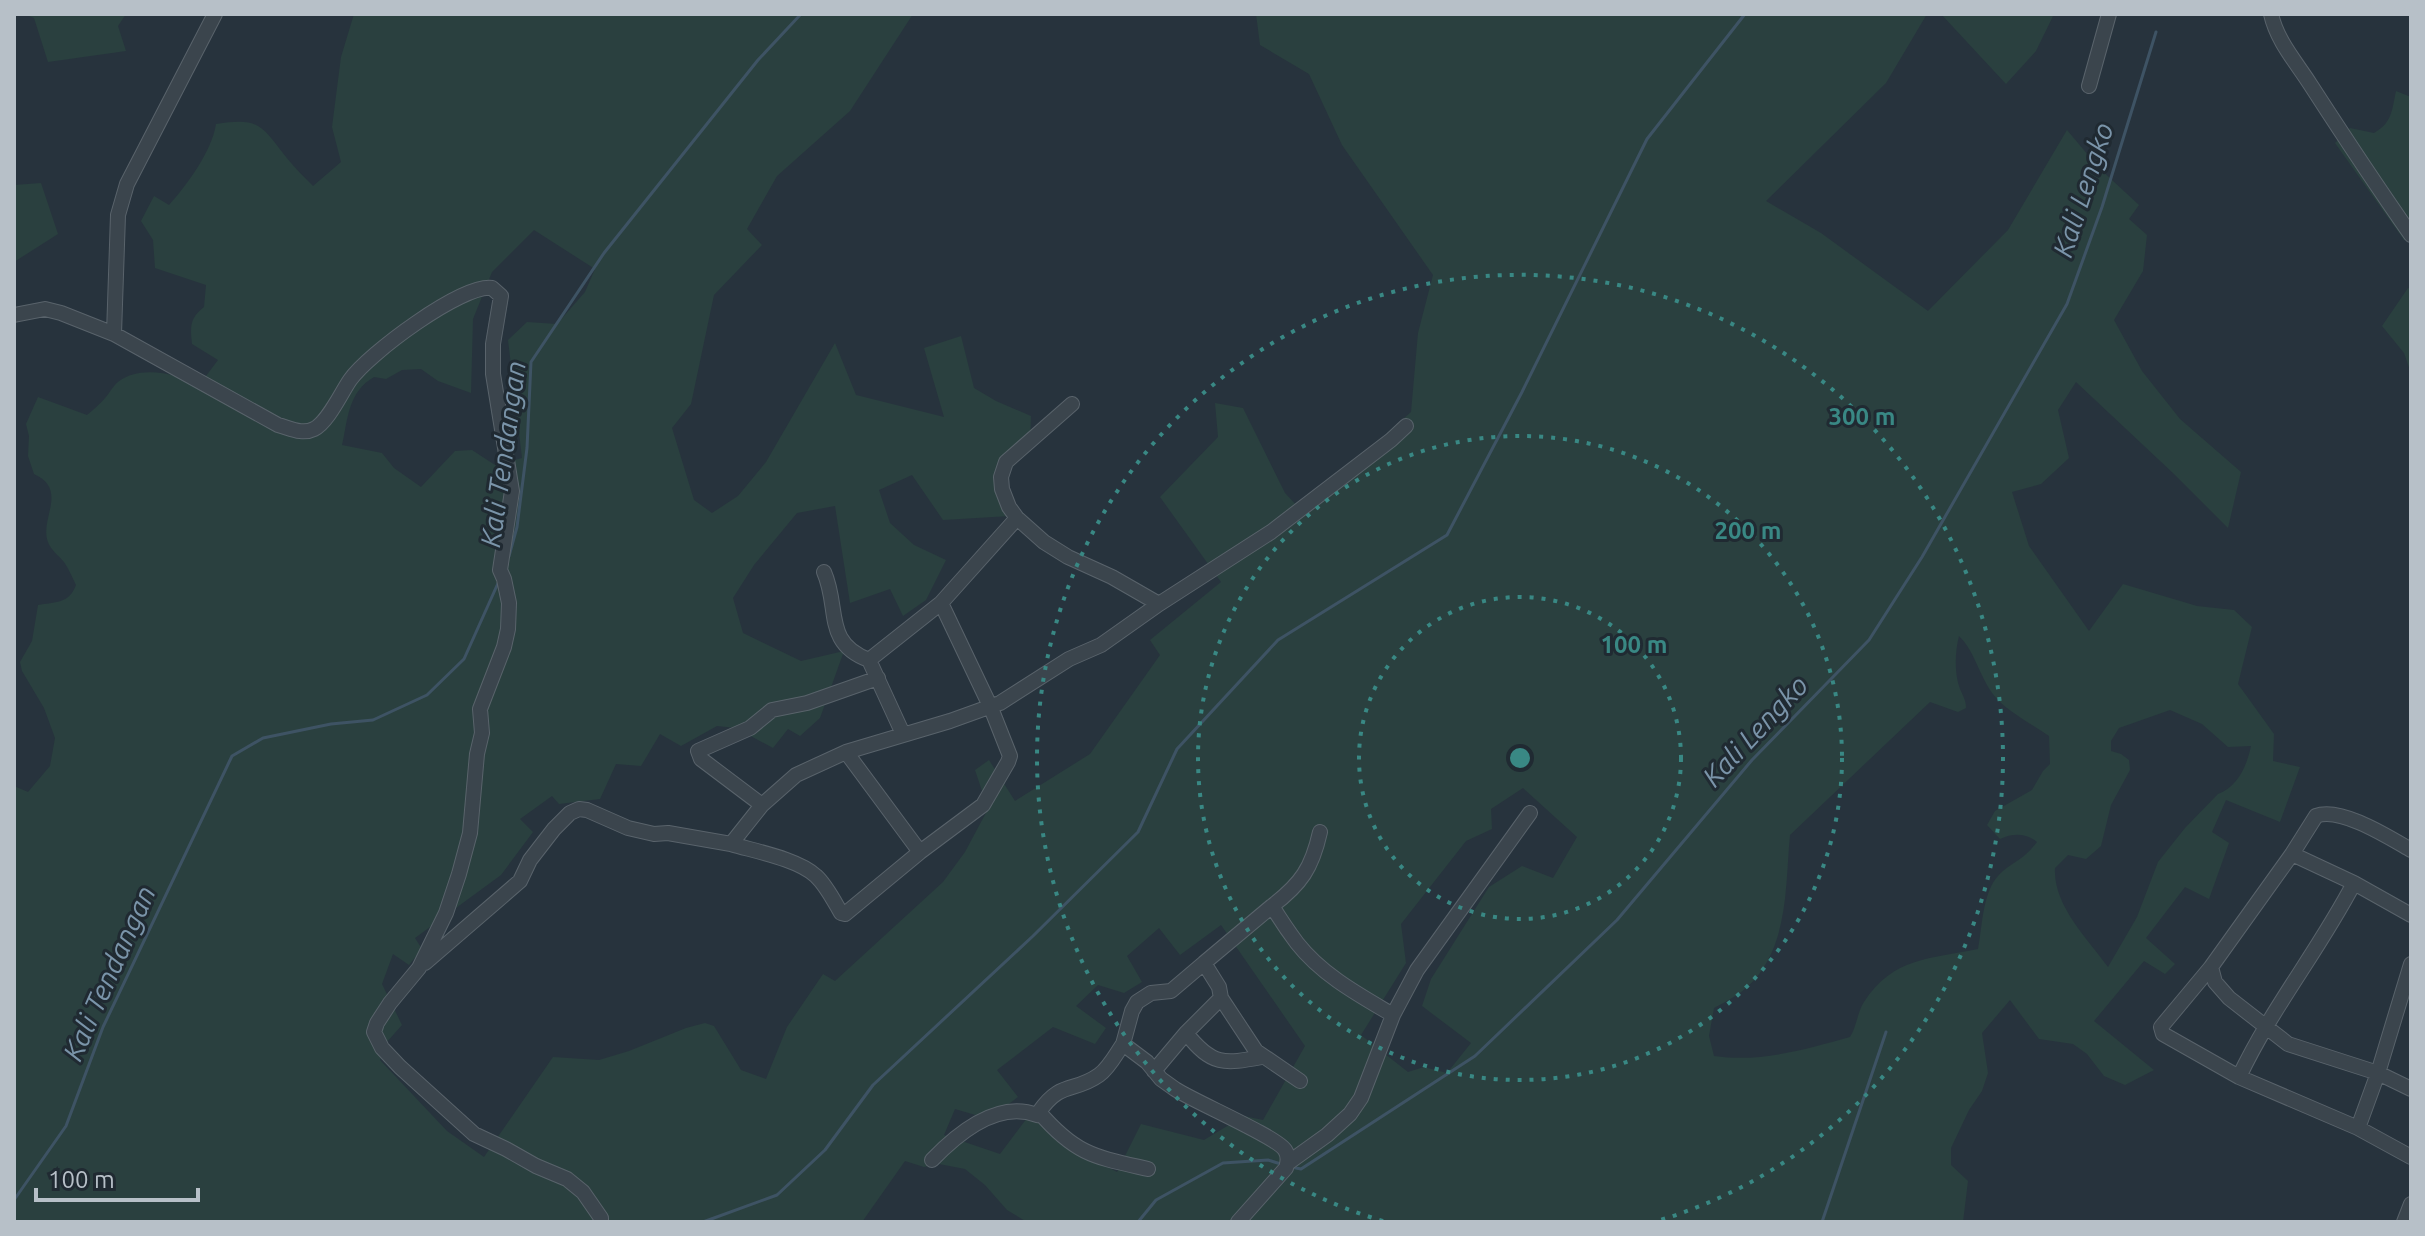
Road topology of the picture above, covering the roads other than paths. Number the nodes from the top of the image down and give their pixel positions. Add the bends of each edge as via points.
1 (215, 14) edge
2 (2109, 14) edge
3 (2271, 14) edge
4 (2089, 86) dead end
5 (2411, 235) edge
6 (14, 315) edge
7 (114, 334) junction
8 (1072, 404) dead end
9 (1406, 426) dead end
10 (1017, 518) junction
11 (824, 572) dead end
12 (941, 603) junction
13 (1159, 604) junction
14 (869, 660) junction
15 (878, 678) junction
16 (991, 708) junction
17 (903, 734) junction
18 (846, 752) junction
19 (762, 805) junction
20 (1530, 813) dead end
21 (1320, 832) dead end
22 (731, 844) junction
23 (2411, 850) edge
24 (920, 852) junction
25 (2292, 854) junction
26 (2354, 883) junction
27 (1272, 906) junction
28 (2411, 915) edge
29 (1204, 963) junction
30 (2411, 964) edge
31 (2211, 967) junction
32 (419, 968) junction
33 (1221, 998) junction
34 (1393, 1015) junction
35 (2265, 1028) junction
36 (1186, 1033) junction
37 (1123, 1044) junction
38 (1262, 1057) junction
39 (1154, 1071) junction
40 (2378, 1073) junction
41 (2239, 1077) junction
42 (1300, 1081) dead end
43 (2411, 1089) edge
44 (1039, 1112) junction
45 (2358, 1128) junction
46 (2411, 1157) edge
47 (932, 1160) dead end
48 (1288, 1165) junction
49 (1148, 1169) dead end
50 (2411, 1204) edge
51 (601, 1222) edge
52 (1238, 1222) edge
53 (2404, 1222) edge

1 - 7 street via 121,201
2 - 4 street
3 - 5 street via 2286,49
6 - 7 street via 45,309
7 - 32 street via 278,425 302,432 318,427 349,380 380,349 441,307 471,290 492,288 501,296 493,374 512,491 502,575 508,629 480,709 470,833 446,913
8 - 10 street via 1006,462 1002,489
9 - 13 street via 1271,532
10 - 12 street
10 - 13 street via 1068,557
11 - 14 street via 840,638 850,651
12 - 14 street
12 - 16 street
13 - 16 street via 1101,645
14 - 15 street
15 - 17 street
15 - 19 street via 772,710 750,728 698,751 701,759
16 - 17 street
16 - 24 street via 1008,762 983,805
17 - 18 street
18 - 19 street via 796,775
18 - 24 street
19 - 22 street
20 - 34 street via 1417,970
21 - 27 street via 1305,875
22 - 24 street via 811,872 843,914
22 - 32 street via 654,834 579,809 554,829 520,881
23 - 25 street via 2369,826 2321,813
25 - 26 street
25 - 31 street
26 - 28 street
26 - 35 street
27 - 29 street
27 - 34 street via 1321,967
29 - 33 street
29 - 37 street via 1171,991 1140,998
30 - 40 street
31 - 35 street via 2221,990
31 - 41 street via 2161,1031
32 - 51 street via 377,1023 374,1032 382,1048 474,1134 567,1179 594,1206
33 - 36 street
33 - 38 street
34 - 48 street via 1350,1114
35 - 40 street via 2305,1051
35 - 41 street
36 - 38 street via 1218,1061
36 - 39 street
37 - 39 street
37 - 44 street via 1097,1076 1058,1092
38 - 42 street
39 - 48 street via 1189,1098 1273,1140 1287,1152
40 - 43 street
40 - 45 street
41 - 45 street
44 - 47 street via 1003,1113 982,1121
44 - 49 street via 1088,1153
45 - 46 street
48 - 52 street
50 - 53 street

